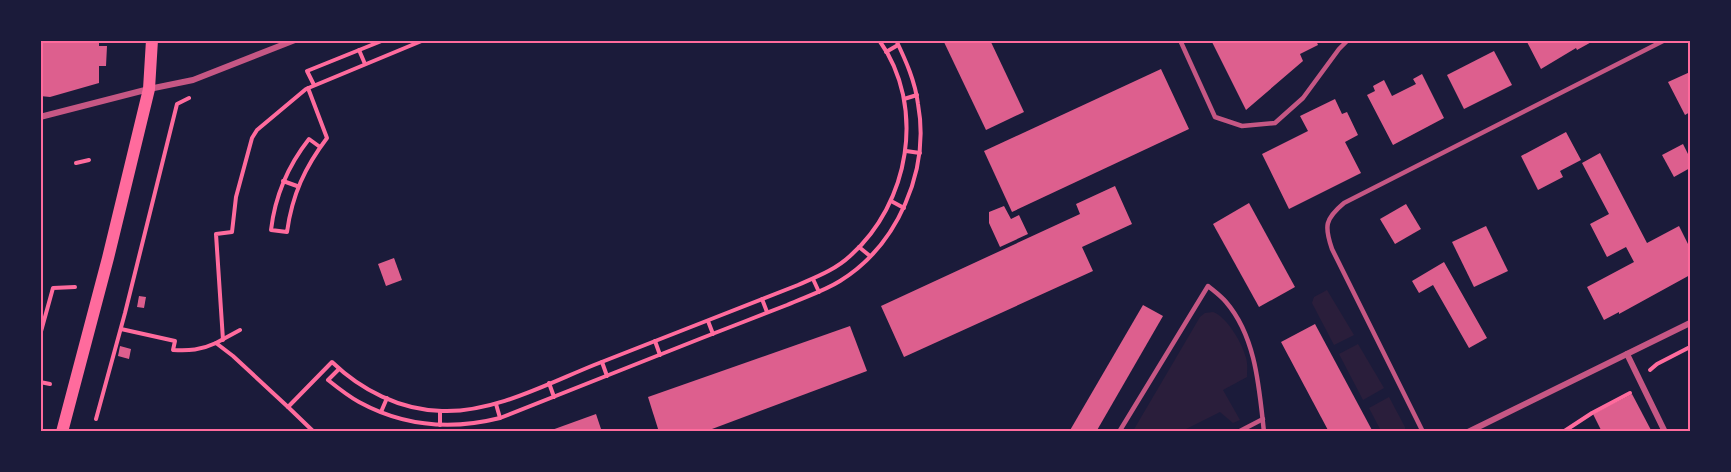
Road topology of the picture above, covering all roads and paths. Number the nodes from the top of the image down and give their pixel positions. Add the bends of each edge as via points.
1 (152, 40) edge
2 (295, 40) edge
3 (384, 40) edge
4 (424, 40) edge
5 (879, 40) edge
6 (1180, 40) edge
7 (1348, 40) edge
8 (1665, 40) edge
9 (416, 42) edge
10 (897, 43) edge
11 (359, 50) junction
12 (886, 52) junction
13 (365, 64) junction
14 (314, 85) junction
15 (308, 88) junction
16 (148, 89) junction
17 (917, 95) junction
18 (194, 96) dead end
19 (904, 99) junction
20 (40, 117) edge
21 (320, 147) junction
22 (906, 151) junction
23 (920, 153) junction
24 (89, 160) dead end
25 (76, 163) dead end
26 (283, 181) junction
27 (297, 186) junction
28 (891, 201) junction
29 (904, 208) junction
30 (859, 247) junction
31 (870, 256) junction
32 (813, 279) junction
33 (75, 287) dead end
34 (819, 292) junction
35 (762, 299) junction
36 (767, 312) junction
37 (708, 321) junction
38 (1690, 323) edge
39 (121, 329) junction
40 (240, 330) dead end
41 (713, 334) junction
42 (40, 335) edge
43 (223, 340) junction
44 (655, 341) junction
45 (216, 343) junction
46 (1627, 354) junction
47 (660, 355) junction
48 (602, 362) junction
49 (339, 369) junction
50 (607, 376) junction
51 (40, 382) edge
52 (549, 383) junction
53 (50, 384) dead end
54 (554, 397) junction
55 (387, 398) junction
56 (496, 404) junction
57 (288, 407) junction
58 (440, 411) junction
59 (381, 412) junction
60 (500, 418) junction
61 (1263, 418) junction
62 (96, 419) dead end
63 (440, 425) junction
64 (62, 432) edge
65 (314, 432) edge
66 (1119, 432) edge
67 (1238, 432) edge
68 (1264, 432) edge
69 (1423, 432) edge
70 (1468, 432) edge
71 (1665, 432) edge

1 - 16 main road
2 - 16 street via 194,80
3 - 11 path
4 - 9 path
5 - 12 path
6 - 7 lane via 1215,117 1242,126 1275,123 1303,98
8 - 69 lane via 1344,203 1329,218 1326,232 1332,249
9 - 13 path
10 - 12 path
10 - 17 path
11 - 13 path
11 - 14 path via 308,71
12 - 19 path
13 - 14 path
14 - 15 path
15 - 21 path via 327,138
15 - 43 path via 257,130 236,197 232,232 216,234
16 - 20 street
16 - 64 main road
17 - 19 path
17 - 23 path
18 - 39 path via 177,104
19 - 22 path
21 - 26 path via 309,139
21 - 27 path
22 - 23 path
22 - 28 path
23 - 29 path
24 - 25 path
26 - 27 path
26 - 27 path via 271,230 287,232
28 - 29 path
28 - 30 path
29 - 31 path
30 - 31 path
30 - 32 path
31 - 34 path
32 - 34 path
32 - 35 path
33 - 42 path via 53,288
34 - 36 path
35 - 36 path
35 - 37 path
36 - 41 path
37 - 41 path
37 - 44 path
38 - 46 street
39 - 45 path via 175,341 173,350 203,349
39 - 62 path
40 - 43 path
41 - 47 path
43 - 45 path
44 - 47 path
44 - 48 path
45 - 57 path
46 - 70 street
46 - 71 street
47 - 50 path
48 - 50 path
48 - 52 path
49 - 55 path via 366,389
49 - 57 path via 332,362
49 - 59 path via 328,380 358,402
50 - 54 path
51 - 53 path
52 - 54 path
52 - 56 path
54 - 60 path
55 - 58 path
55 - 59 path
56 - 58 path
56 - 60 path
57 - 65 path
58 - 63 path
59 - 63 path
60 - 63 path via 466,425
61 - 66 lane via 1247,334 1226,301 1208,286
61 - 67 lane
61 - 68 lane

